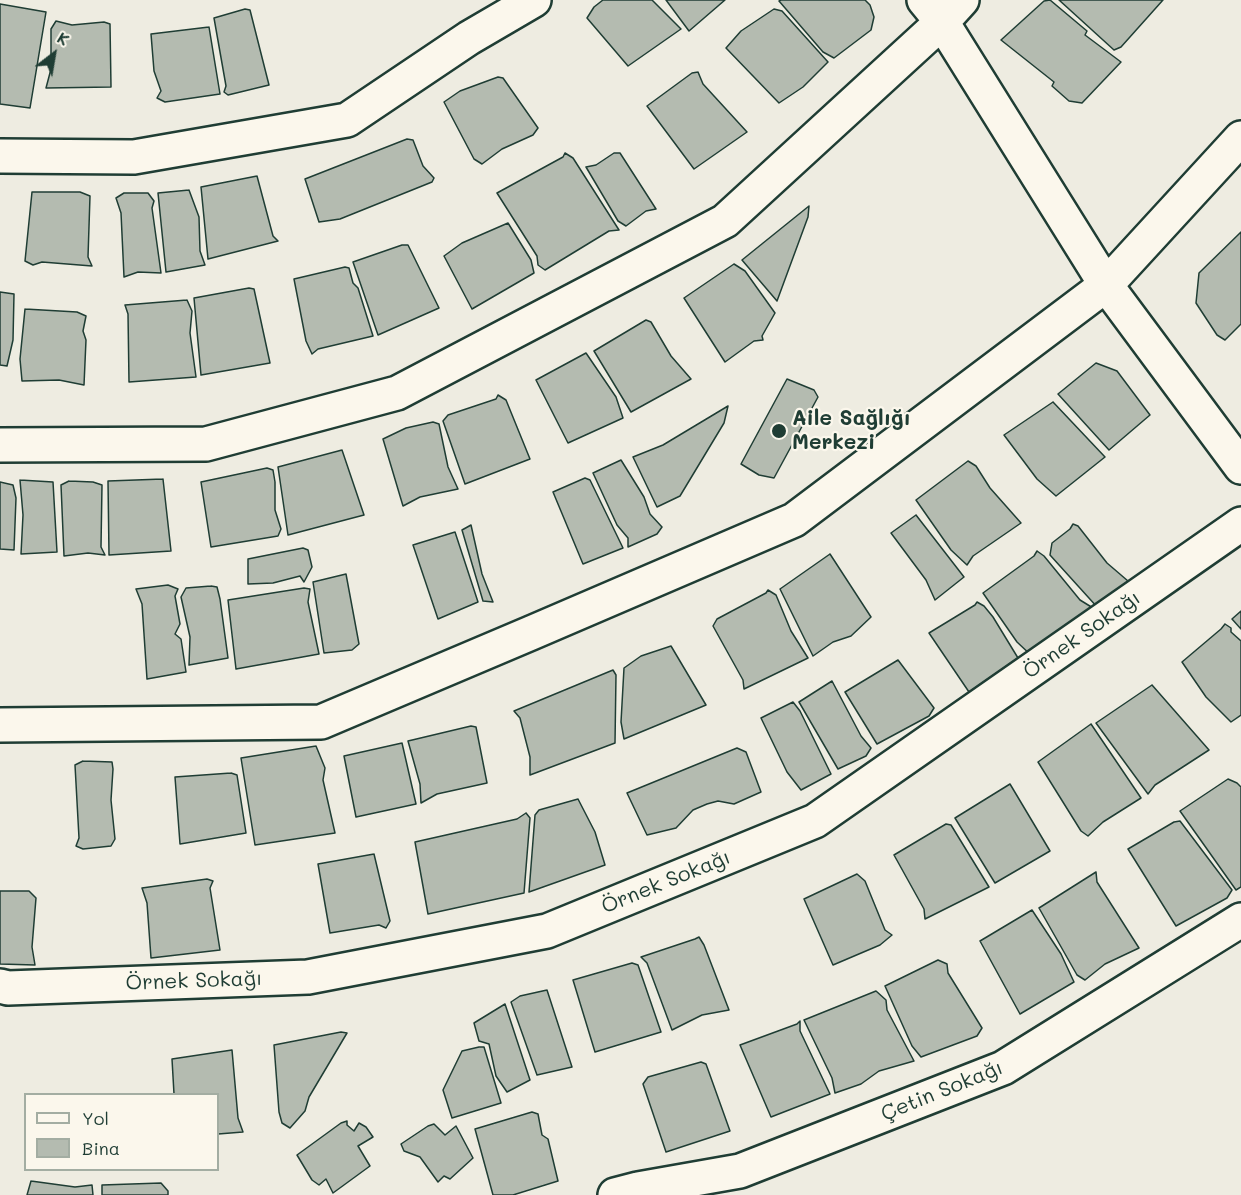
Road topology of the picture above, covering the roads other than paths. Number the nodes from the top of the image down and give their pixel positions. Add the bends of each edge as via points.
1 (534, 0) edge
2 (943, 7) edge
3 (1241, 138) edge
4 (0, 156) edge
5 (1106, 285) junction
6 (0, 445) edge
7 (1241, 467) edge
8 (1241, 524) edge
9 (0, 725) edge
10 (1241, 920) edge
11 (0, 986) edge
12 (615, 1195) edge

1 - 4 street via 469,38 347,120 134,157
2 - 5 street
2 - 6 street via 725,221 397,393 206,444
3 - 5 street
5 - 7 street
5 - 9 street via 794,520 321,722
8 - 11 street, Örnek Sokağı via 815,821 547,931 308,977
10 - 12 street, Çetin Sokağı via 1003,1068 740,1170

